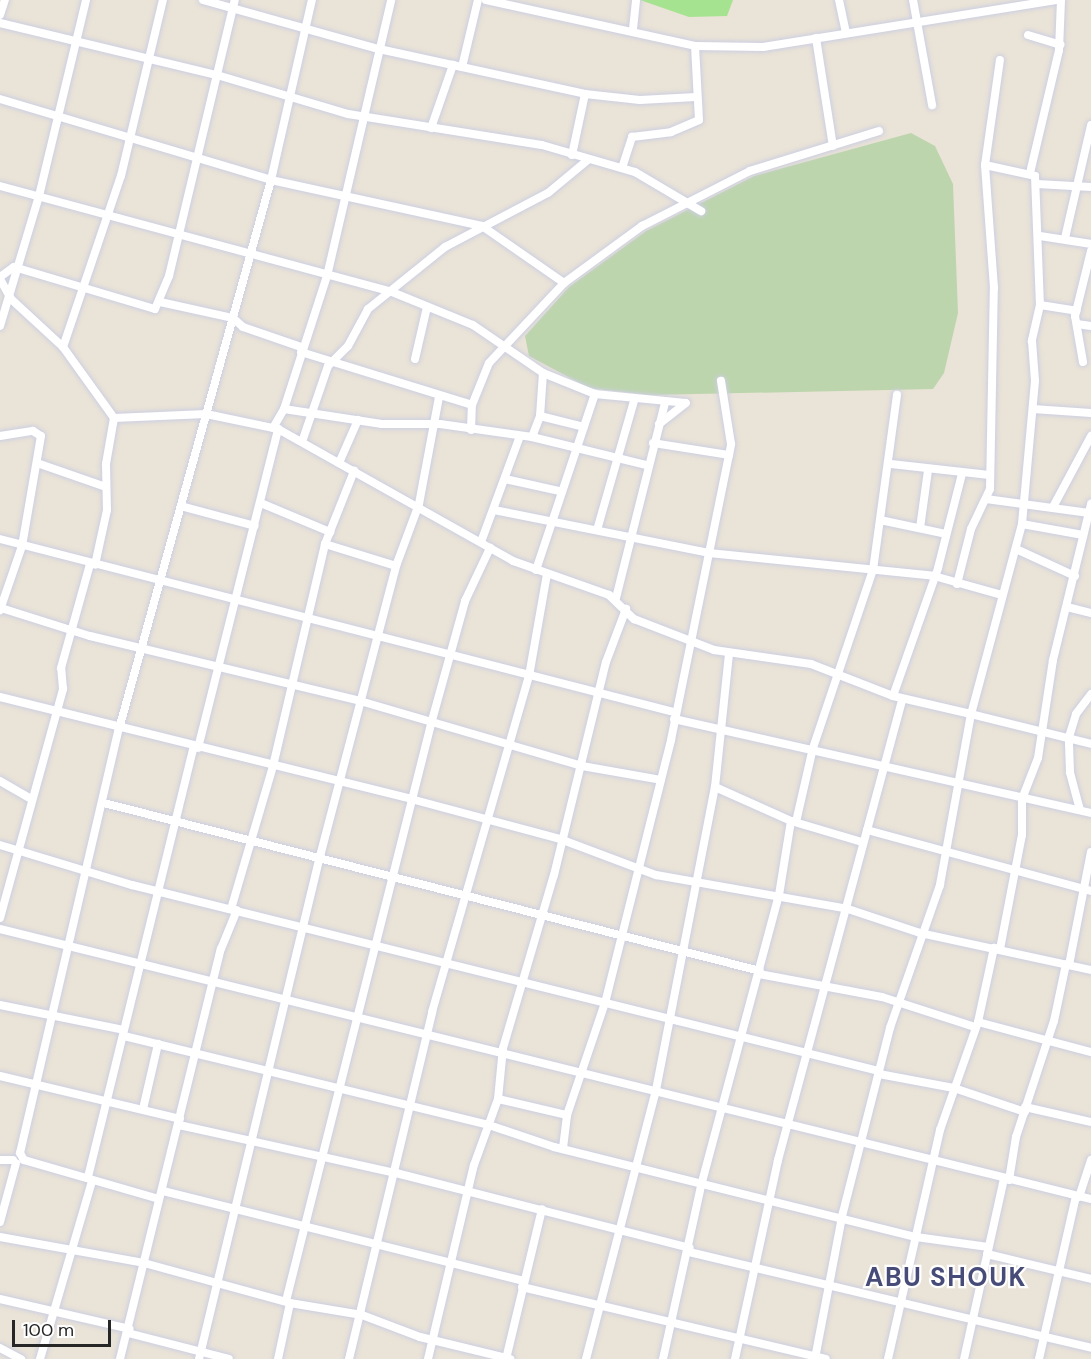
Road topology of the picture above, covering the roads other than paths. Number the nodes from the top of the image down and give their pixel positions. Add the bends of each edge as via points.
1 (5, 0) edge
2 (86, 0) edge
3 (163, 0) edge
4 (203, 0) edge
5 (312, 0) edge
6 (392, 0) edge
7 (478, 0) edge
8 (486, 0) edge
9 (636, 0) edge
10 (839, 0) edge
11 (914, 0) edge
12 (1011, 0) edge
13 (1056, 0) edge
14 (1061, 0) edge
15 (234, 4) edge
16 (1012, 9) junction
17 (0, 15) edge
18 (917, 22) junction
19 (0, 23) edge
20 (306, 28) junction
21 (633, 29) junction
22 (846, 33) junction
23 (1028, 35) dead end
24 (816, 38) junction
25 (76, 43) junction
26 (1060, 45) junction
27 (695, 46) junction
28 (379, 49) junction
29 (146, 60) junction
30 (1000, 60) dead end
31 (453, 65) junction
32 (462, 67) junction
33 (217, 75) junction
34 (287, 94) junction
35 (585, 94) junction
36 (696, 97) junction
37 (0, 99) edge
38 (932, 105) dead end
39 (59, 114) junction
40 (363, 117) junction
41 (1091, 125) edge
42 (431, 128) junction
43 (879, 131) dead end
44 (130, 138) junction
45 (833, 146) junction
46 (572, 154) junction
47 (196, 157) junction
48 (589, 159) junction
49 (985, 165) junction
50 (622, 168) junction
51 (1030, 173) junction
52 (271, 180) junction
53 (1075, 182) junction
54 (1037, 184) junction
55 (0, 186) edge
56 (1091, 187) edge
57 (39, 196) junction
58 (344, 198) junction
59 (687, 202) junction
60 (701, 211) dead end
61 (109, 216) junction
62 (483, 226) junction
63 (178, 231) junction
64 (1040, 236) junction
65 (1065, 238) junction
66 (1091, 244) edge
67 (1091, 251) edge
68 (251, 253) junction
69 (14, 267) junction
70 (327, 276) junction
71 (0, 278) edge
72 (564, 283) junction
73 (87, 288) junction
74 (392, 292) junction
75 (12, 299) junction
76 (160, 302) junction
77 (1040, 305) junction
78 (427, 307) junction
79 (1077, 311) junction
80 (233, 318) junction
81 (1077, 324) junction
82 (0, 326) edge
83 (1091, 326) edge
84 (505, 346) junction
85 (63, 347) junction
86 (301, 350) junction
87 (415, 359) dead end
88 (332, 361) junction
89 (1083, 362) dead end
90 (543, 373) junction
91 (722, 381) dead end
92 (595, 394) junction
93 (897, 395) dead end
94 (439, 397) junction
95 (634, 401) junction
96 (665, 403) junction
97 (472, 405) junction
98 (1033, 409) junction
99 (285, 410) junction
100 (311, 413) junction
101 (1091, 413) edge
102 (206, 414) junction
103 (540, 416) junction
104 (114, 418) junction
105 (358, 420) junction
106 (658, 425) junction
107 (432, 426) junction
108 (584, 427) junction
109 (275, 429) junction
110 (471, 430) junction
111 (0, 436) edge
112 (520, 436) junction
113 (1091, 436) edge
114 (532, 437) junction
115 (303, 439) junction
116 (653, 443) junction
117 (575, 446) junction
118 (1089, 447) edge
119 (729, 455) junction
120 (619, 458) junction
121 (37, 463) junction
122 (339, 463) junction
123 (891, 464) junction
124 (646, 465) junction
125 (928, 470) junction
126 (354, 471) junction
127 (962, 474) junction
128 (989, 475) junction
129 (506, 479) junction
130 (106, 487) junction
131 (559, 491) junction
132 (987, 499) junction
133 (263, 504) junction
134 (419, 504) junction
135 (1091, 504) edge
136 (1024, 505) junction
137 (184, 507) junction
138 (1053, 507) junction
139 (494, 510) junction
140 (1089, 513) junction
141 (880, 520) junction
142 (1022, 524) junction
143 (549, 525) junction
144 (255, 526) junction
145 (920, 528) junction
146 (597, 530) junction
147 (330, 532) junction
148 (946, 534) junction
149 (1083, 536) junction
150 (629, 537) junction
151 (0, 539) edge
152 (481, 542) junction
153 (325, 544) junction
154 (22, 546) junction
155 (490, 548) junction
156 (1016, 549) junction
157 (709, 553) junction
158 (92, 565) junction
159 (396, 566) junction
160 (536, 570) junction
161 (873, 570) junction
162 (547, 574) junction
163 (934, 576) junction
164 (1075, 576) junction
165 (162, 580) junction
166 (957, 584) junction
167 (1002, 595) junction
168 (231, 598) junction
169 (616, 598) junction
170 (1067, 607) junction
171 (1, 609) edge
172 (626, 609) junction
173 (1091, 613) edge
174 (305, 617) junction
175 (70, 630) junction
176 (376, 635) junction
177 (692, 638) junction
178 (143, 645) junction
179 (729, 653) junction
180 (450, 655) junction
181 (216, 668) junction
182 (840, 673) junction
183 (529, 676) junction
184 (293, 687) junction
185 (598, 694) junction
186 (893, 696) junction
187 (0, 697) edge
188 (1090, 697) edge
189 (902, 699) junction
190 (360, 701) junction
191 (56, 712) junction
192 (971, 714) junction
193 (674, 716) junction
194 (430, 724) junction
195 (724, 728) junction
196 (119, 729) junction
197 (1043, 731) junction
198 (1069, 737) junction
199 (510, 743) junction
200 (1091, 744) edge
201 (196, 748) junction
202 (813, 748) junction
203 (273, 766) junction
204 (582, 766) junction
205 (888, 767) junction
206 (661, 780) junction
207 (0, 781) edge
208 (339, 782) junction
209 (958, 783) junction
210 (716, 787) junction
211 (30, 798) junction
212 (411, 799) junction
213 (1022, 799) junction
214 (104, 803) junction
215 (1080, 810) junction
216 (1091, 813) edge
217 (794, 821) junction
218 (179, 822) junction
219 (489, 822) junction
220 (867, 831) junction
221 (560, 839) junction
222 (862, 842) junction
223 (250, 843) junction
224 (0, 845) edge
225 (943, 848) junction
226 (16, 849) junction
227 (1091, 852) edge
228 (319, 860) junction
229 (638, 867) junction
230 (89, 870) junction
231 (1015, 871) junction
232 (392, 878) junction
233 (697, 881) junction
234 (161, 891) junction
235 (1088, 891) edge
236 (779, 895) junction
237 (469, 897) junction
238 (234, 909) junction
239 (848, 909) junction
240 (543, 913) junction
241 (0, 918) edge
242 (304, 926) junction
243 (0, 929) edge
244 (920, 933) junction
245 (621, 938) junction
246 (72, 945) junction
247 (377, 945) junction
248 (997, 949) junction
249 (684, 952) junction
250 (139, 960) junction
251 (445, 963) junction
252 (1068, 965) junction
253 (1091, 970) edge
254 (759, 972) junction
255 (522, 981) junction
256 (214, 982) junction
257 (828, 987) junction
258 (286, 1000) junction
259 (605, 1003) junction
260 (898, 1003) junction
261 (0, 1005) edge
262 (358, 1018) junction
263 (668, 1018) junction
264 (53, 1019) junction
265 (976, 1025) junction
266 (124, 1033) junction
267 (429, 1037) junction
268 (743, 1041) junction
269 (1046, 1042) junction
270 (158, 1044) junction
271 (809, 1052) junction
272 (1091, 1052) edge
273 (196, 1056) junction
274 (504, 1056) junction
275 (270, 1072) junction
276 (879, 1072) junction
277 (581, 1074) junction
278 (0, 1076) edge
279 (33, 1085) junction
280 (954, 1088) junction
281 (340, 1089) junction
282 (656, 1090) junction
283 (498, 1099) junction
284 (109, 1102) junction
285 (412, 1107) junction
286 (724, 1108) junction
287 (143, 1109) junction
288 (1025, 1109) junction
289 (567, 1115) junction
290 (179, 1122) junction
291 (1091, 1122) edge
292 (486, 1124) junction
293 (787, 1125) junction
294 (254, 1139) junction
295 (862, 1144) junction
296 (563, 1148) junction
297 (22, 1156) junction
298 (324, 1159) junction
299 (0, 1160) edge
300 (1091, 1160) edge
301 (933, 1161) junction
302 (14, 1162) junction
303 (636, 1164) junction
304 (396, 1173) junction
305 (90, 1179) junction
306 (1007, 1180) junction
307 (702, 1182) junction
308 (467, 1193) junction
309 (161, 1195) junction
310 (771, 1197) junction
311 (1078, 1197) junction
312 (1091, 1199) edge
313 (234, 1208) junction
314 (542, 1209) junction
315 (842, 1217) junction
316 (0, 1222) edge
317 (305, 1228) junction
318 (621, 1231) junction
319 (0, 1237) edge
320 (916, 1237) junction
321 (378, 1249) junction
322 (72, 1250) junction
323 (689, 1250) junction
324 (987, 1250) junction
325 (144, 1263) junction
326 (755, 1264) junction
327 (451, 1266) junction
328 (1062, 1269) junction
329 (1091, 1279) edge
330 (216, 1284) junction
331 (523, 1284) junction
332 (831, 1285) junction
333 (0, 1299) edge
334 (902, 1300) junction
335 (288, 1302) junction
336 (601, 1304) junction
337 (55, 1314) junction
338 (362, 1315) junction
339 (673, 1321) junction
340 (975, 1322) junction
341 (129, 1331) junction
342 (436, 1337) junction
343 (1045, 1338) junction
344 (740, 1339) junction
345 (0, 1348) edge
346 (1091, 1348) edge
347 (200, 1355) edge
348 (815, 1357) edge
349 (21, 1359) edge
350 (40, 1359) edge
351 (120, 1359) edge
352 (229, 1359) edge
353 (278, 1359) edge
354 (350, 1359) edge
355 (428, 1359) edge
356 (507, 1359) edge
357 (586, 1359) edge
358 (663, 1359) edge
359 (735, 1359) edge
360 (826, 1359) edge
361 (888, 1359) edge
362 (964, 1359) edge
363 (1040, 1359) edge

1 - 17 street
2 - 25 street
3 - 29 street
4 - 15 street
5 - 20 street
6 - 28 street
7 - 32 street
8 - 21 street
9 - 21 street
10 - 22 street
11 - 18 street
12 - 16 street
13 - 16 street
14 - 26 street
15 - 20 street
15 - 33 street
16 - 18 street
18 - 22 street
18 - 38 street
19 - 25 street
20 - 28 street
20 - 34 street
21 - 27 street
22 - 24 street
23 - 26 street
24 - 27 street via 767,47
24 - 45 street
25 - 29 street
25 - 39 street
26 - 51 street
27 - 36 street
28 - 31 street
28 - 40 street
29 - 33 street
29 - 44 street
30 - 49 street
31 - 32 street
31 - 42 street
32 - 35 street
33 - 34 street
33 - 47 street
34 - 40 street
34 - 52 street
35 - 36 street via 640,100
35 - 46 street
36 - 50 street via 698,122 632,136
37 - 39 street
39 - 44 street
39 - 57 street
40 - 42 street
40 - 58 street
41 - 53 street
42 - 46 street via 505,137
43 - 45 street
44 - 47 street
44 - 61 street
45 - 59 street via 750,171
46 - 48 street
47 - 52 street
47 - 63 street
48 - 50 street
48 - 62 street via 548,193
49 - 51 street
49 - 128 street via 995,391
50 - 59 street
51 - 54 street
52 - 58 street
52 - 68 street
53 - 54 street
53 - 56 street
53 - 65 street
54 - 64 street
55 - 57 street
57 - 61 street
57 - 69 street
58 - 62 street
58 - 70 street
59 - 60 street
59 - 72 street via 642,226
61 - 63 street
61 - 73 street
62 - 72 street
62 - 74 street via 424,261
63 - 68 street
63 - 76 street
64 - 65 street
64 - 77 street
65 - 66 street
67 - 79 street
68 - 70 street
68 - 80 street
69 - 71 street
69 - 73 street
69 - 75 street
70 - 74 street
70 - 86 street
71 - 75 street
72 - 84 street
73 - 76 street via 155,309
73 - 85 street
74 - 78 street
74 - 88 street via 368,309 348,346
75 - 82 street
75 - 85 street
76 - 80 street
77 - 79 street
77 - 98 street via 1032,351
78 - 84 street via 473,325
78 - 87 street
79 - 81 street
80 - 86 street via 243,327
80 - 102 street
81 - 83 street
81 - 89 street
84 - 90 street
84 - 97 street via 487,367
85 - 104 street
86 - 88 street
86 - 99 street
88 - 94 street
88 - 100 street
90 - 92 street
90 - 103 street
91 - 119 street via 730,410
92 - 95 street
92 - 108 street
93 - 123 street
94 - 97 street
94 - 107 street
95 - 96 street
95 - 120 street
96 - 106 street
96 - 106 street via 686,403
97 - 110 street
98 - 101 street
98 - 136 street
99 - 100 street
99 - 109 street
100 - 105 street
100 - 115 street
102 - 104 street
102 - 109 street
102 - 137 street
103 - 108 street
103 - 114 street
104 - 130 street
105 - 107 street
105 - 122 street
106 - 116 street
107 - 110 street
107 - 134 street
108 - 117 street
109 - 115 street
109 - 133 street
110 - 112 street
111 - 121 street via 40,433
112 - 114 street
112 - 129 street
113 - 118 street
114 - 117 street
115 - 122 street
116 - 119 street
116 - 124 street
117 - 120 street
117 - 131 street
118 - 138 street
119 - 157 street
120 - 124 street
120 - 146 street
121 - 130 street
121 - 154 street
122 - 126 street
123 - 125 street
123 - 141 street
124 - 150 street
125 - 127 street
125 - 145 street
126 - 134 street
126 - 147 street
127 - 128 street
127 - 148 street
128 - 132 street
129 - 131 street
129 - 139 street
130 - 158 street via 107,510
131 - 143 street
132 - 136 street
132 - 166 street via 971,529
133 - 144 street
133 - 147 street
134 - 152 street
134 - 159 street
135 - 140 street
136 - 138 street
136 - 142 street
137 - 144 street
137 - 165 street
138 - 140 street
139 - 143 street
139 - 152 street
140 - 149 street
141 - 145 street
141 - 161 street
142 - 149 street
142 - 156 street
143 - 146 street
143 - 160 street
144 - 168 street
145 - 148 street
146 - 150 street
147 - 153 street
148 - 163 street
149 - 164 street
150 - 157 street
150 - 169 street
151 - 154 street
152 - 155 street
153 - 159 street
153 - 174 street
154 - 158 street
154 - 171 street
155 - 160 street
155 - 180 street via 465,600
156 - 164 street
156 - 167 street
157 - 161 street
157 - 177 street
158 - 165 street
158 - 175 street
159 - 176 street
160 - 162 street
161 - 163 street
161 - 182 street
162 - 169 street
162 - 183 street
163 - 166 street
163 - 186 street
164 - 170 street
165 - 168 street
165 - 178 street
166 - 167 street
167 - 192 street
168 - 174 street
168 - 181 street
169 - 172 street
170 - 173 street
170 - 197 street
171 - 175 street
172 - 177 street via 634,619
172 - 185 street
174 - 176 street
174 - 184 street
175 - 178 street
175 - 191 street
176 - 180 street
176 - 190 street
177 - 179 street
177 - 193 street
178 - 181 street
178 - 196 street
179 - 182 street
179 - 195 street
180 - 183 street
180 - 194 street
181 - 184 street
181 - 201 street
182 - 186 street
182 - 202 street
183 - 185 street
183 - 199 street
184 - 190 street
184 - 203 street
185 - 193 street
185 - 204 street
186 - 189 street
187 - 191 street
188 - 198 street
189 - 192 street
189 - 205 street
190 - 194 street
190 - 208 street
191 - 196 street
191 - 211 street
192 - 197 street
192 - 209 street
193 - 195 street
193 - 206 street
194 - 199 street
194 - 212 street
195 - 202 street
195 - 210 street
196 - 201 street
196 - 214 street
197 - 198 street
197 - 213 street
198 - 200 street
198 - 215 street via 1070,772
199 - 204 street
199 - 219 street
201 - 203 street
201 - 218 street
202 - 205 street
202 - 217 street
203 - 208 street
203 - 223 street
204 - 206 street
204 - 221 street
205 - 209 street
205 - 220 street
206 - 229 street
207 - 211 street
208 - 212 street
208 - 228 street
209 - 213 street
209 - 225 street
210 - 217 street
210 - 233 street
211 - 226 street
212 - 219 street
212 - 232 street
213 - 215 street
213 - 231 street
214 - 218 street
214 - 230 street
215 - 216 street
217 - 222 street
217 - 236 street
218 - 223 street
218 - 234 street
219 - 221 street
219 - 237 street
220 - 222 street
220 - 225 street
221 - 229 street
221 - 240 street
222 - 239 street
223 - 228 street
223 - 238 street
224 - 226 street
225 - 231 street
225 - 244 street via 938,893
226 - 230 street
226 - 241 street
227 - 235 street
228 - 232 street
228 - 242 street
229 - 233 street
229 - 245 street
230 - 234 street
230 - 246 street
231 - 235 street
231 - 248 street
232 - 237 street
232 - 247 street
233 - 236 street
233 - 249 street
234 - 238 street
234 - 250 street
235 - 252 street
236 - 239 street
236 - 254 street
237 - 240 street
237 - 251 street
238 - 242 street
238 - 256 street
239 - 244 street
239 - 257 street
240 - 245 street
240 - 255 street
242 - 247 street
242 - 258 street
243 - 246 street
244 - 248 street
244 - 260 street
245 - 249 street
245 - 259 street
246 - 250 street
246 - 264 street
247 - 251 street
247 - 262 street
248 - 252 street
248 - 265 street
249 - 254 street
249 - 263 street
250 - 256 street
250 - 266 street
251 - 255 street
251 - 267 street
252 - 253 street
252 - 269 street
254 - 257 street
254 - 268 street
255 - 259 street
255 - 274 street
256 - 258 street
256 - 273 street
257 - 260 street
257 - 271 street
258 - 262 street
258 - 275 street
259 - 263 street
259 - 277 street
260 - 265 street
260 - 276 street
261 - 264 street
262 - 267 street
262 - 281 street
263 - 268 street
263 - 282 street
264 - 266 street
264 - 279 street
265 - 269 street
265 - 280 street
266 - 270 street
266 - 284 street
267 - 274 street
267 - 285 street
268 - 271 street
268 - 286 street
269 - 272 street
269 - 288 street
270 - 273 street
270 - 287 street
271 - 276 street
271 - 293 street
273 - 275 street
273 - 290 street
274 - 277 street
274 - 283 street
275 - 281 street
275 - 294 street
276 - 280 street
276 - 295 street
277 - 282 street
277 - 289 street
278 - 279 street
279 - 284 street
279 - 297 street
280 - 288 street
280 - 301 street
281 - 285 street
281 - 298 street
282 - 286 street
282 - 303 street
283 - 289 street
283 - 292 street
284 - 287 street
284 - 305 street
285 - 292 street
285 - 304 street
286 - 293 street
286 - 307 street
287 - 290 street
288 - 291 street
288 - 306 street
289 - 296 street
290 - 294 street
290 - 309 street
292 - 296 street
292 - 308 street
293 - 295 street
293 - 310 street
294 - 298 street
294 - 313 street
295 - 301 street
295 - 315 street
296 - 303 street
297 - 302 street
297 - 305 street
298 - 304 street
298 - 317 street
299 - 302 street
300 - 311 street
301 - 306 street
301 - 320 street
302 - 316 street
303 - 307 street
303 - 318 street
304 - 308 street
304 - 321 street
305 - 309 street
305 - 322 street
306 - 311 street
306 - 324 street
307 - 310 street
307 - 323 street
308 - 314 street
308 - 327 street
309 - 313 street
309 - 325 street
310 - 315 street
310 - 326 street
311 - 312 street
311 - 328 street
313 - 317 street
313 - 330 street
314 - 318 street
314 - 331 street
315 - 320 street
315 - 332 street
317 - 321 street
317 - 335 street
318 - 323 street
318 - 336 street
319 - 322 street
320 - 324 street
320 - 334 street
321 - 327 street
321 - 338 street
322 - 325 street
322 - 337 street
323 - 326 street
323 - 339 street
324 - 328 street
324 - 340 street
325 - 330 street
325 - 341 street
326 - 332 street
326 - 344 street
327 - 331 street
327 - 342 street
328 - 329 street
328 - 343 street
330 - 335 street
330 - 347 street
331 - 336 street
331 - 356 street
332 - 334 street
332 - 348 street
333 - 337 street
334 - 340 street
334 - 361 street
335 - 338 street
335 - 353 street
336 - 339 street
336 - 357 street
337 - 341 street
337 - 350 street
338 - 342 street via 420,1337
338 - 354 street
339 - 344 street
339 - 358 street
340 - 343 street
340 - 362 street
341 - 347 street
341 - 351 street
342 - 355 street
342 - 356 street
343 - 346 street
343 - 363 street
344 - 348 street
344 - 359 street
345 - 349 street
347 - 352 street
348 - 360 street

